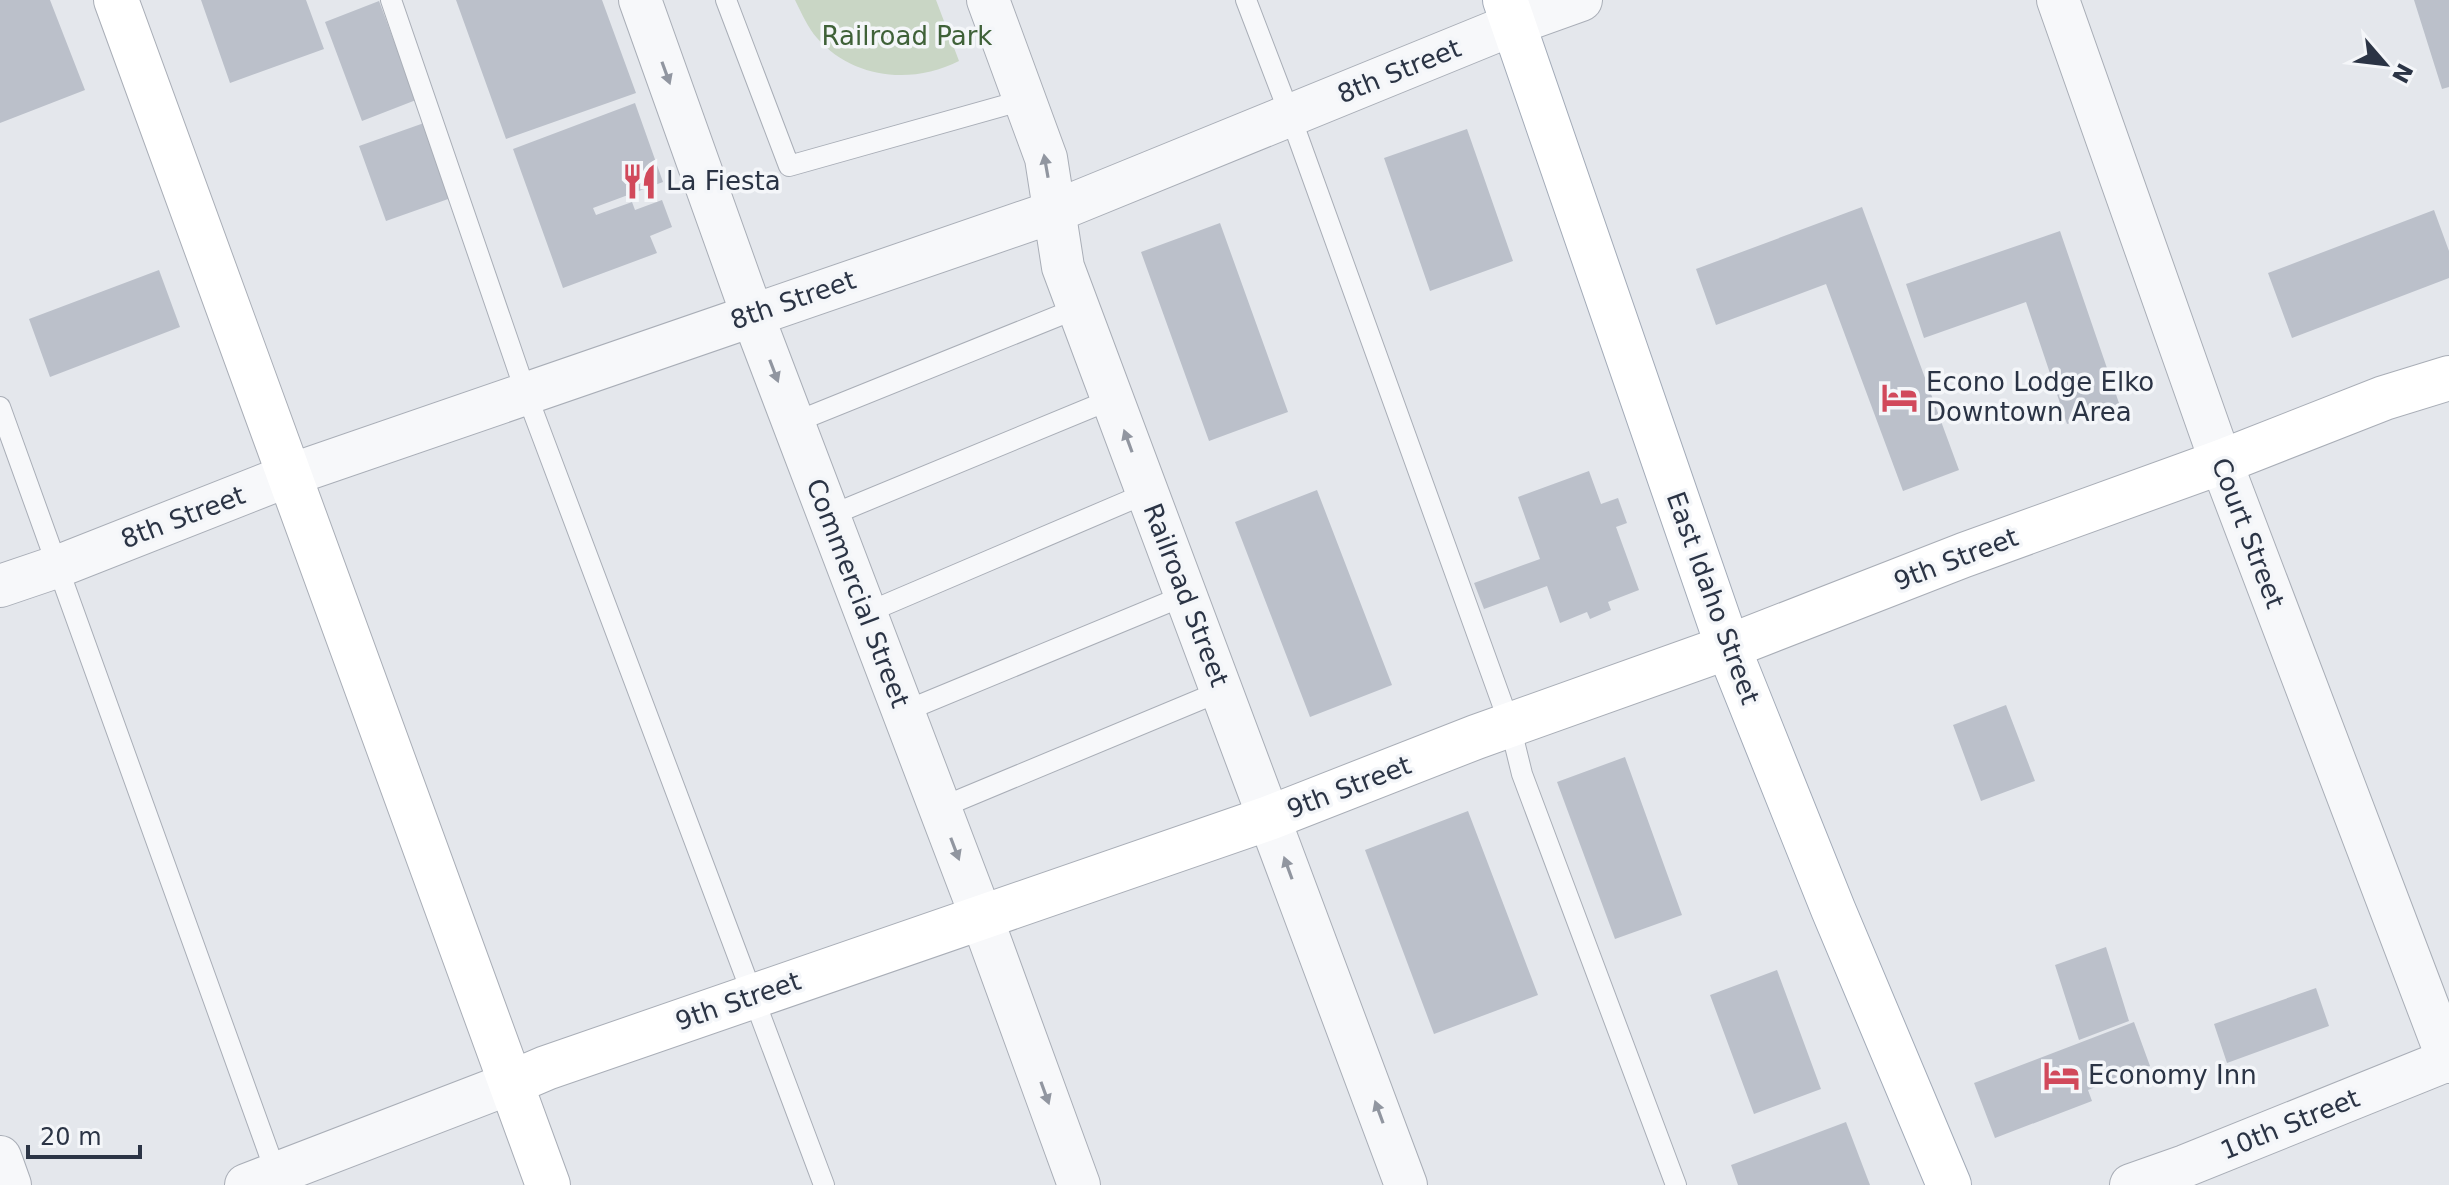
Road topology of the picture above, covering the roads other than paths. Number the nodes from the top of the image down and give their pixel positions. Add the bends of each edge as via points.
1 (116, 0) edge
2 (391, 0) edge
3 (640, 0) edge
4 (726, 0) edge
5 (988, 0) edge
6 (1246, 0) edge
7 (1581, 0) edge
8 (2058, 0) edge
9 (1509, 12) edge
10 (1024, 100) junction
11 (1290, 115) junction
12 (1053, 212) junction
13 (1078, 308) junction
14 (752, 314) junction
15 (2449, 378) edge
16 (526, 393) junction
17 (1112, 399) junction
18 (0, 407) edge
19 (793, 423) junction
20 (2221, 462) junction
21 (290, 475) junction
22 (1147, 493) junction
23 (829, 516) junction
24 (59, 566) junction
25 (0, 586) edge
26 (1186, 595) junction
27 (866, 613) junction
28 (1728, 647) junction
29 (1221, 691) junction
30 (903, 712) junction
31 (1510, 725) junction
32 (940, 808) junction
33 (1269, 818) junction
34 (981, 916) junction
35 (752, 997) junction
36 (2449, 1061) edge
37 (511, 1083) junction
38 (0, 1157) edge
39 (261, 1179) edge
40 (10, 1185) edge
41 (548, 1185) edge
42 (824, 1185) edge
43 (1079, 1185) edge
44 (1406, 1185) edge
45 (1676, 1185) edge
46 (1949, 1185) edge
47 (2131, 1185) edge

1 - 21 street
2 - 16 lane
3 -> 14 street, Commercial Street
4 - 10 lane via 789,166
5 - 10 street, Railroad Street
6 - 11 lane
7 - 9 street, 8th Street
8 - 20 street, Court Street
9 - 11 street, 8th Street
9 - 28 street, East Idaho Street
12 -> 10 street, Railroad Street via 1046,158
11 - 12 street, 8th Street
11 - 31 lane
12 - 13 street, Railroad Street via 1063,267
12 - 14 street, 8th Street
13 - 17 street, Railroad Street
13 - 19 lane
14 - 16 street, 8th Street
14 -> 19 street, Commercial Street
15 - 20 street, 9th Street
16 - 21 street, 8th Street
16 - 35 lane
22 -> 17 street, Railroad Street
17 - 23 lane
18 - 24 lane
19 - 23 street, Commercial Street
20 - 28 street, 9th Street
20 - 36 street, Court Street
21 - 24 street, 8th Street
21 - 37 street
22 - 26 street, Railroad Street
22 - 27 lane
23 - 27 street, Commercial Street
24 - 25 street, 8th Street
24 - 39 lane
26 - 29 street, Railroad Street
26 - 30 lane
27 - 30 street, Commercial Street
28 - 31 street, 9th Street
28 - 46 street, East Idaho Street
29 - 32 lane
29 - 33 street, Railroad Street
30 - 32 street, Commercial Street
31 - 33 street, 9th Street
31 - 45 lane via 1522,774
32 -> 34 street, Commercial Street
33 - 34 street, 9th Street
44 -> 33 street, Railroad Street
34 - 35 street, 9th Street
34 -> 43 street, Commercial Street
35 - 37 street, 9th Street
35 - 42 lane
36 - 47 street, 10th Street
37 - 39 street, 9th Street
37 - 41 street
38 - 40 street

